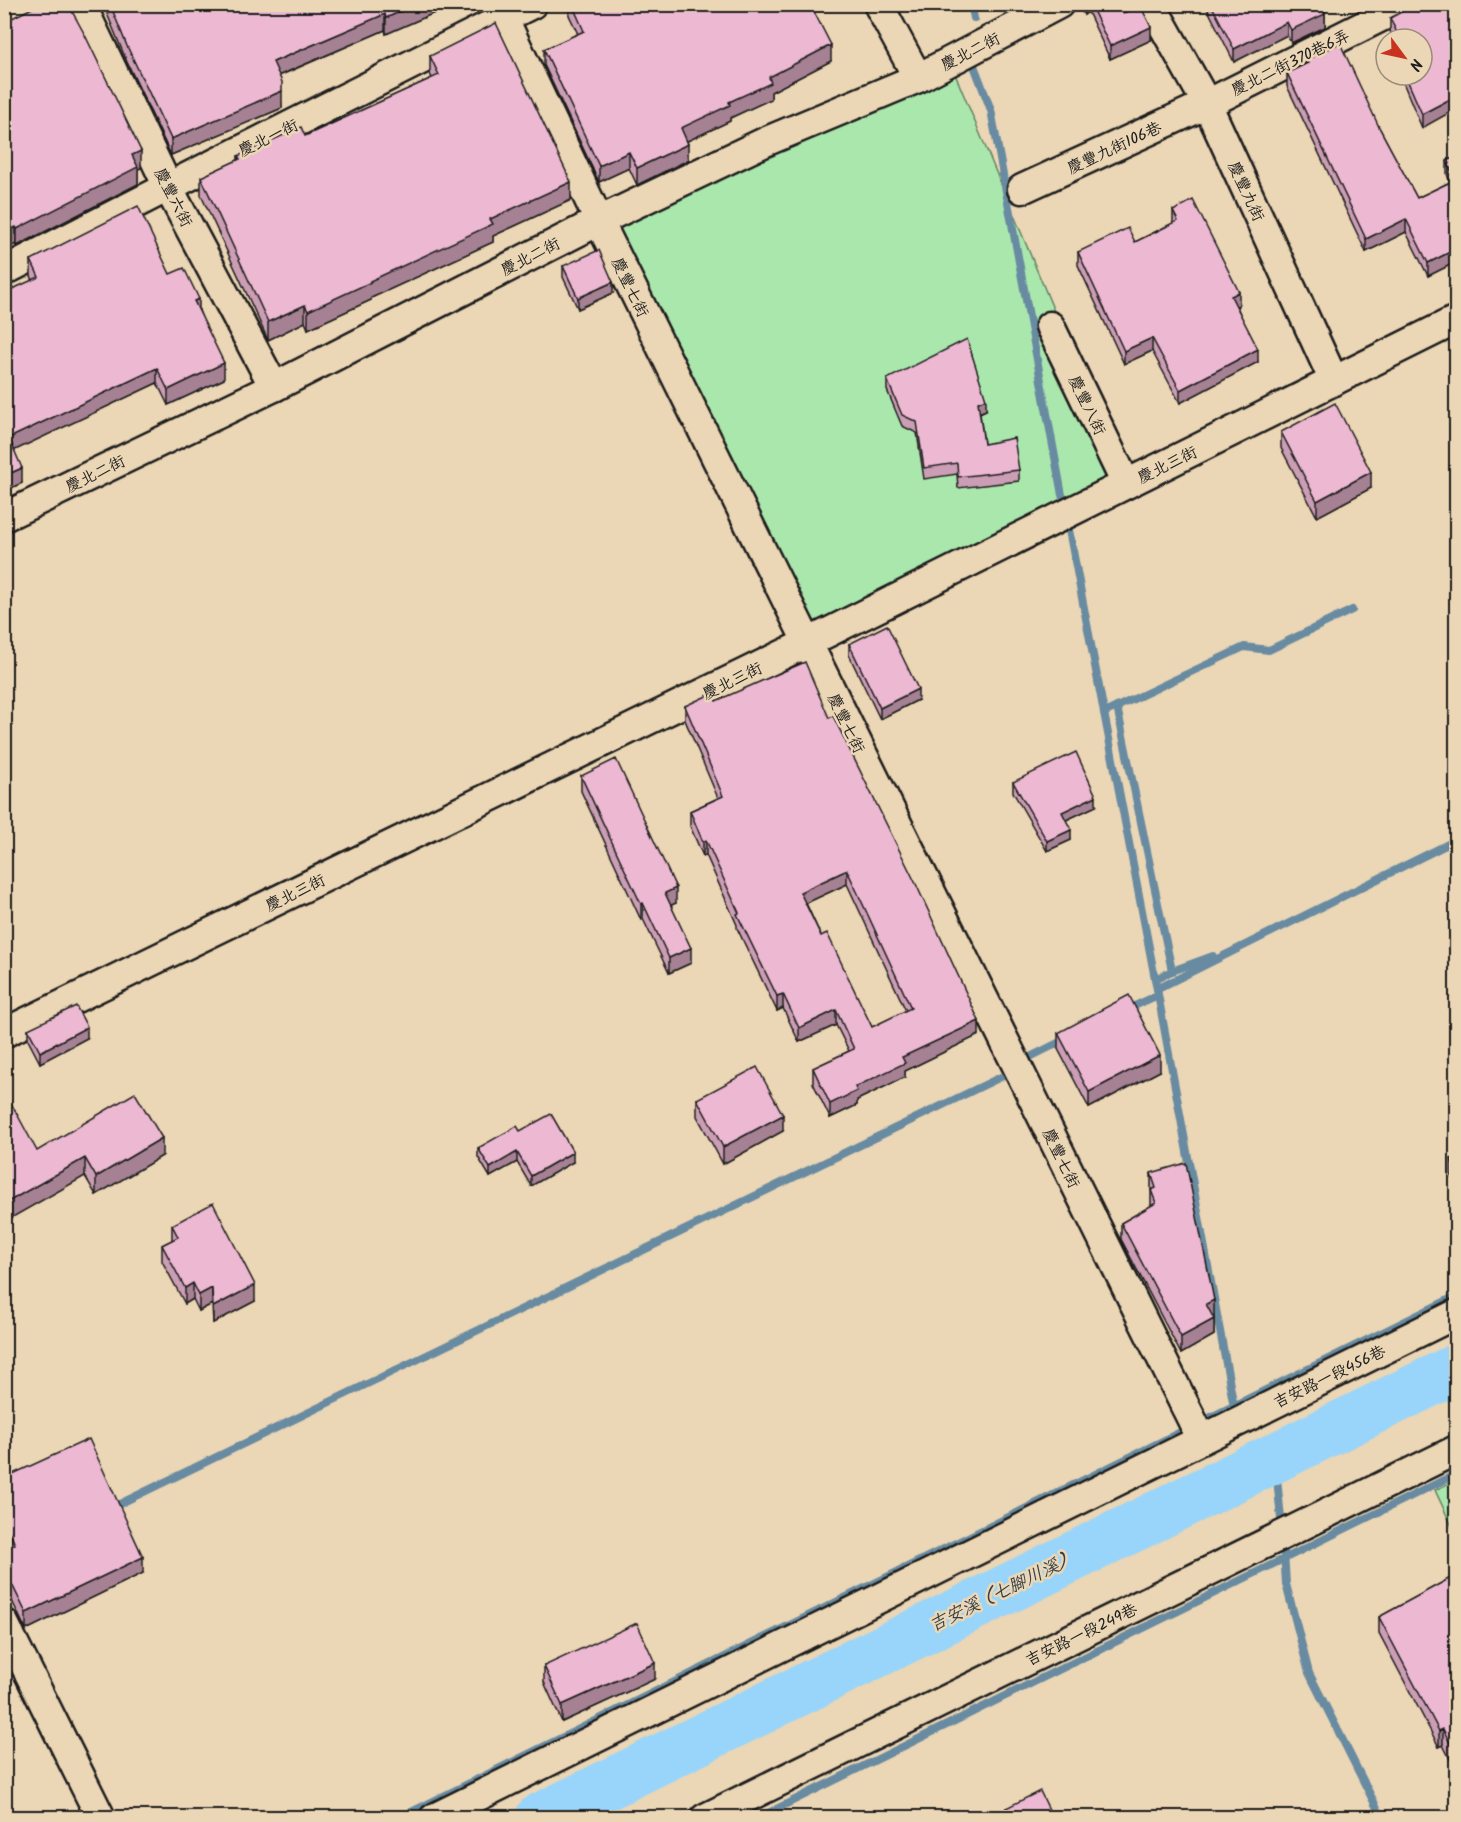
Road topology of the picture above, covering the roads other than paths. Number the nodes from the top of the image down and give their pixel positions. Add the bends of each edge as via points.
1 (81, 4) edge
2 (532, 4) edge
3 (878, 4) edge
4 (1059, 4) edge
5 (1151, 4) edge
6 (1407, 4) edge
7 (500, 12) edge
8 (918, 78) junction
9 (1206, 104) junction
10 (168, 187) junction
11 (1022, 189) dead end
12 (598, 221) junction
13 (4, 272) edge
14 (1456, 320) edge
15 (1050, 326) dead end
16 (1334, 381) junction
17 (274, 387) junction
18 (1126, 484) junction
19 (4, 517) edge
20 (807, 643) junction
21 (4, 1033) edge
22 (1456, 1314) edge
23 (1201, 1438) junction
24 (1456, 1450) edge
25 (4, 1623) edge
26 (101, 1818) edge
27 (434, 1818) edge
28 (705, 1818) edge

1 - 10 street, 慶豐六街
2 - 7 street, 慶北一街
3 - 8 street
4 - 8 street, 慶北二街
5 - 9 street, 慶豐九街
6 - 9 street, 慶北二街370巷6弄
7 - 10 street, 慶北一街
7 - 12 street, 慶豐七街
8 - 12 street, 慶北二街 via 767,141
9 - 11 street, 慶豐九街106巷
9 - 16 street, 慶豐九街
10 - 13 street, 慶北一街
10 - 17 street, 慶豐六街
12 - 17 street, 慶北二街
12 - 20 street, 慶豐七街
14 - 16 street, 慶北三街
15 - 18 street, 慶豐八街
16 - 18 street, 慶北三街
17 - 19 street, 慶北二街
18 - 20 street, 慶北三街
20 - 21 street, 慶北三街
20 - 23 street, 慶豐七街
22 - 23 street, 吉安路一段456巷
23 - 27 street, 吉安路一段456巷
24 - 28 street, 吉安路一段249巷
25 - 26 street

